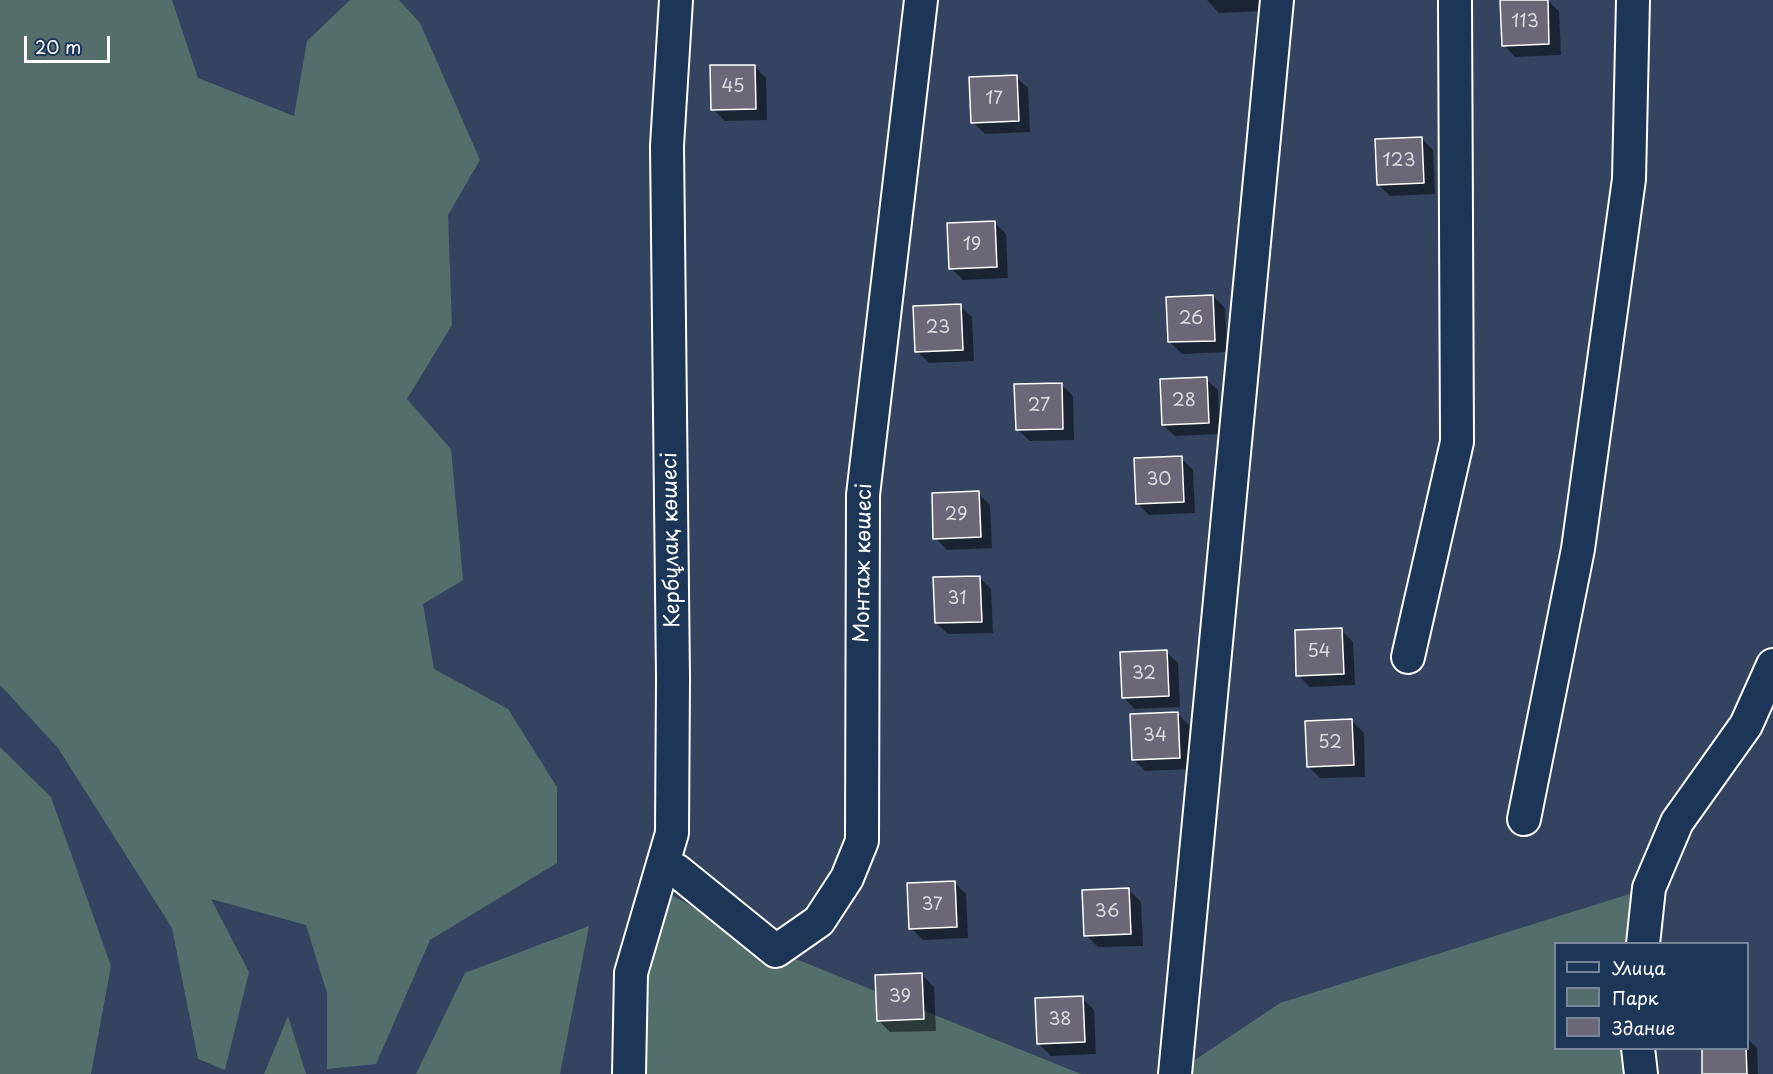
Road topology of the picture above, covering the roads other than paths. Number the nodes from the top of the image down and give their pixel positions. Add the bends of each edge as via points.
1 (676, 0) edge
2 (921, 0) edge
3 (1277, 0) edge
4 (1455, 0) edge
5 (1633, 0) edge
6 (1408, 657) dead end
7 (1773, 665) edge
8 (1524, 819) dead end
9 (662, 868) junction
10 (1643, 942) edge
11 (1638, 1050) edge
12 (629, 1074) edge
13 (1175, 1074) edge
14 (1641, 1074) edge

1 - 9 street, Кербұлақ көшесі via 667,146 672,833
2 - 9 street, Монтаж көшесі via 863,495 862,841 847,878 819,921 776,951 676,870
3 - 13 street
4 - 6 street via 1458,442
5 - 8 street via 1629,178 1578,549
7 - 10 street via 1746,725 1677,822 1649,888
9 - 12 street, Кербұлақ көшесі via 631,974
11 - 14 street

